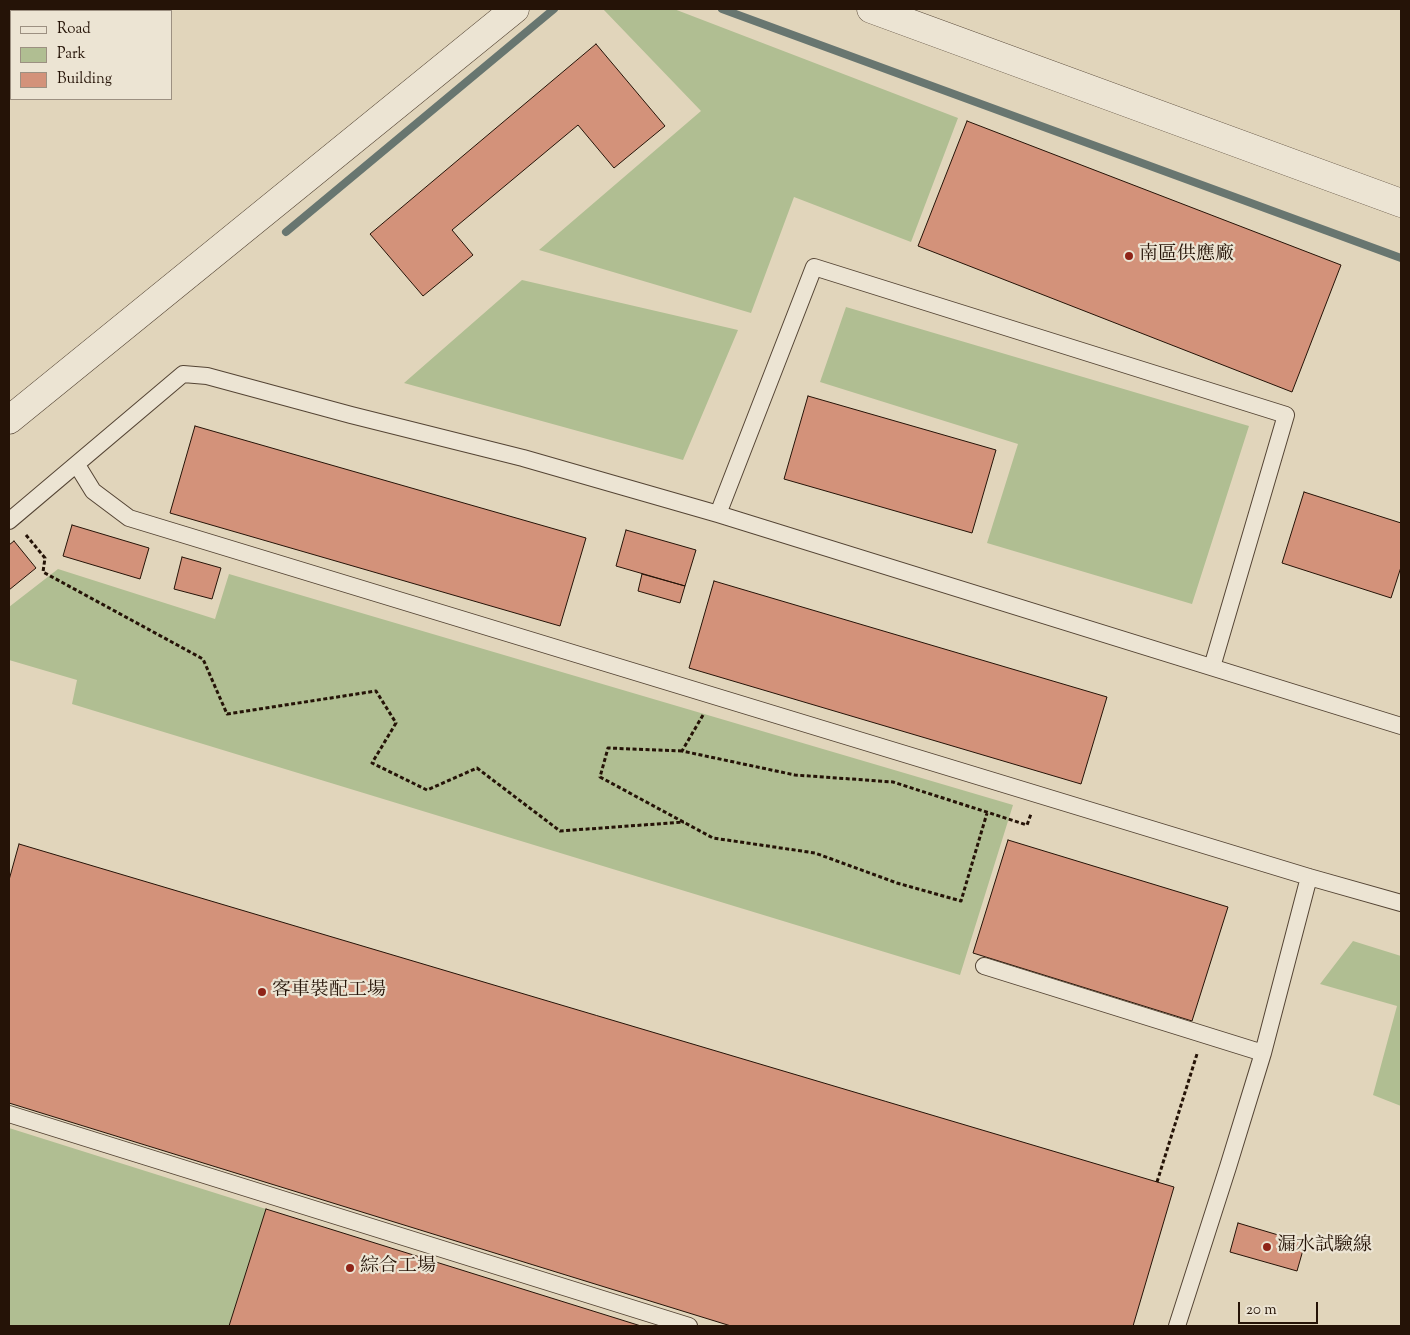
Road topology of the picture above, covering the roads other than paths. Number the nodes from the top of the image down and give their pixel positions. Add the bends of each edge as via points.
1 (515, 9) edge
2 (871, 9) edge
3 (1401, 203) edge
4 (9, 420) edge
5 (77, 466) junction
6 (718, 514) junction
7 (11, 520) edge
8 (1212, 667) junction
9 (1401, 726) edge
10 (1310, 877) junction
11 (1401, 903) edge
12 (984, 966) dead end
13 (1263, 1053) junction
14 (9, 1114) edge
15 (689, 1326) edge
16 (1177, 1326) edge

1 - 4 street
2 - 3 street
5 - 6 lane via 183,374 206,376 523,458
5 - 7 lane
5 - 10 lane via 94,491 129,518
6 - 8 lane
6 - 8 lane via 814,267 1286,415
8 - 9 lane
10 - 11 lane
10 - 13 lane
12 - 13 lane
13 - 16 lane
14 - 15 lane

